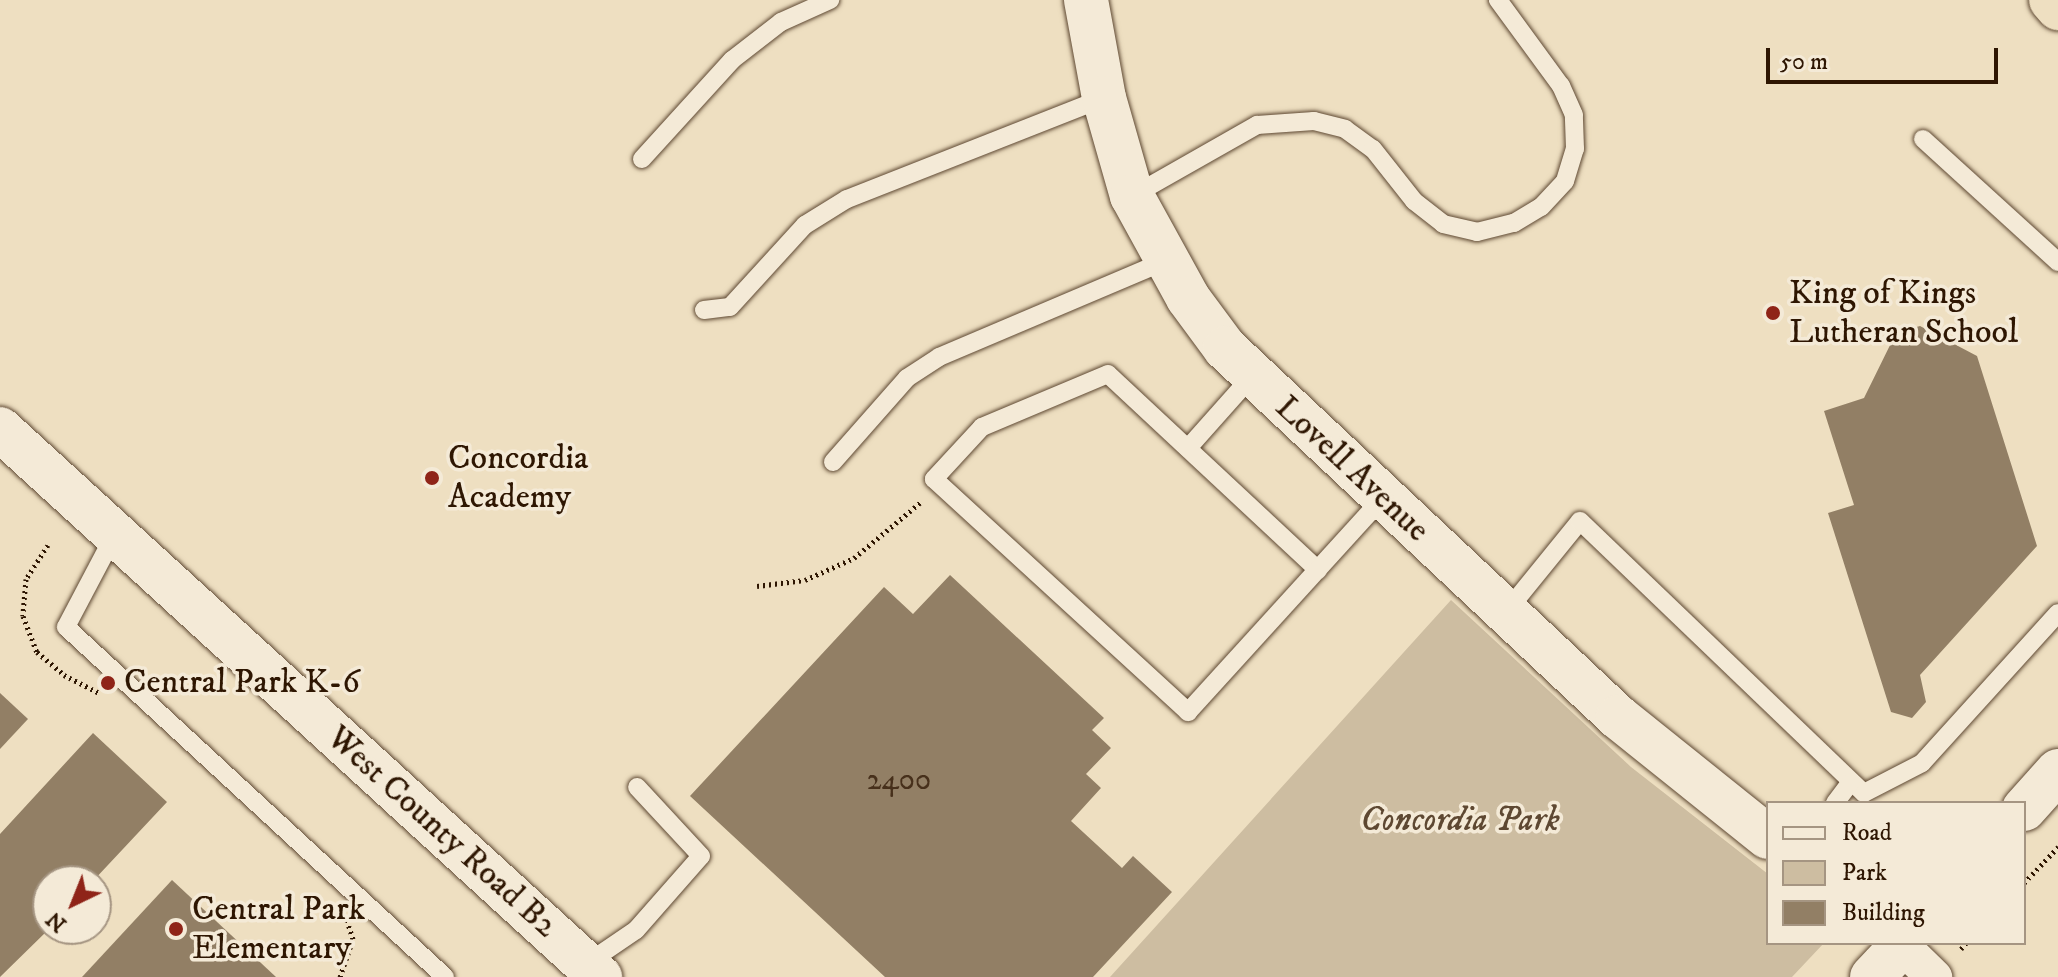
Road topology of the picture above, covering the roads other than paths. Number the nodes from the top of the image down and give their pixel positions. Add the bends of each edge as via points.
1 (830, 0) edge
2 (1086, 0) edge
3 (1498, 0) edge
4 (2051, 0) edge
5 (2058, 8) edge
6 (1104, 98) junction
7 (1923, 139) dead end
8 (642, 159) dead end
9 (1132, 196) junction
10 (1165, 261) junction
11 (2058, 262) edge
12 (704, 310) dead end
13 (1253, 375) junction
14 (0, 429) edge
15 (1188, 448) junction
16 (833, 462) dead end
17 (1383, 498) junction
18 (115, 534) junction
19 (1318, 570) junction
20 (1506, 612) junction
21 (2058, 613) edge
22 (2058, 771) edge
23 (1851, 782) junction
24 (637, 787) dead end
25 (1837, 801) edge
26 (2026, 807) edge
27 (1766, 836) edge
28 (1900, 945) edge
29 (1902, 945) edge
30 (586, 973) edge
31 (439, 975) edge
32 (1872, 977) edge
33 (1934, 977) edge

1 - 8 lane via 781,22 732,60
2 - 6 street, Lovell Avenue
3 - 9 lane via 1561,86 1574,115 1575,149 1565,181 1541,207 1514,223 1477,232 1443,224 1414,201 1373,149 1345,129 1314,121 1257,125
4 - 5 highway
6 - 9 street, Lovell Avenue
6 - 12 lane via 847,199 805,225 730,307
7 - 11 lane
9 - 10 street, Lovell Avenue
10 - 13 street, Lovell Avenue via 1225,348
10 - 16 lane via 939,357 907,378
13 - 15 lane
13 - 17 street, Lovell Avenue
14 - 18 street, West County Road B2
15 - 19 lane
15 - 19 lane via 1108,374 982,427 934,479 1188,712
17 - 19 lane
17 - 20 street, Lovell Avenue
18 - 30 street, West County Road B2
18 - 31 lane via 66,627
20 - 23 lane via 1580,521
20 - 27 street, Lovell Avenue via 1672,765
21 - 23 lane via 1922,763 1864,793
22 - 26 street
23 - 25 lane
24 - 30 lane via 701,856 636,930
28 - 32 street
29 - 33 street

